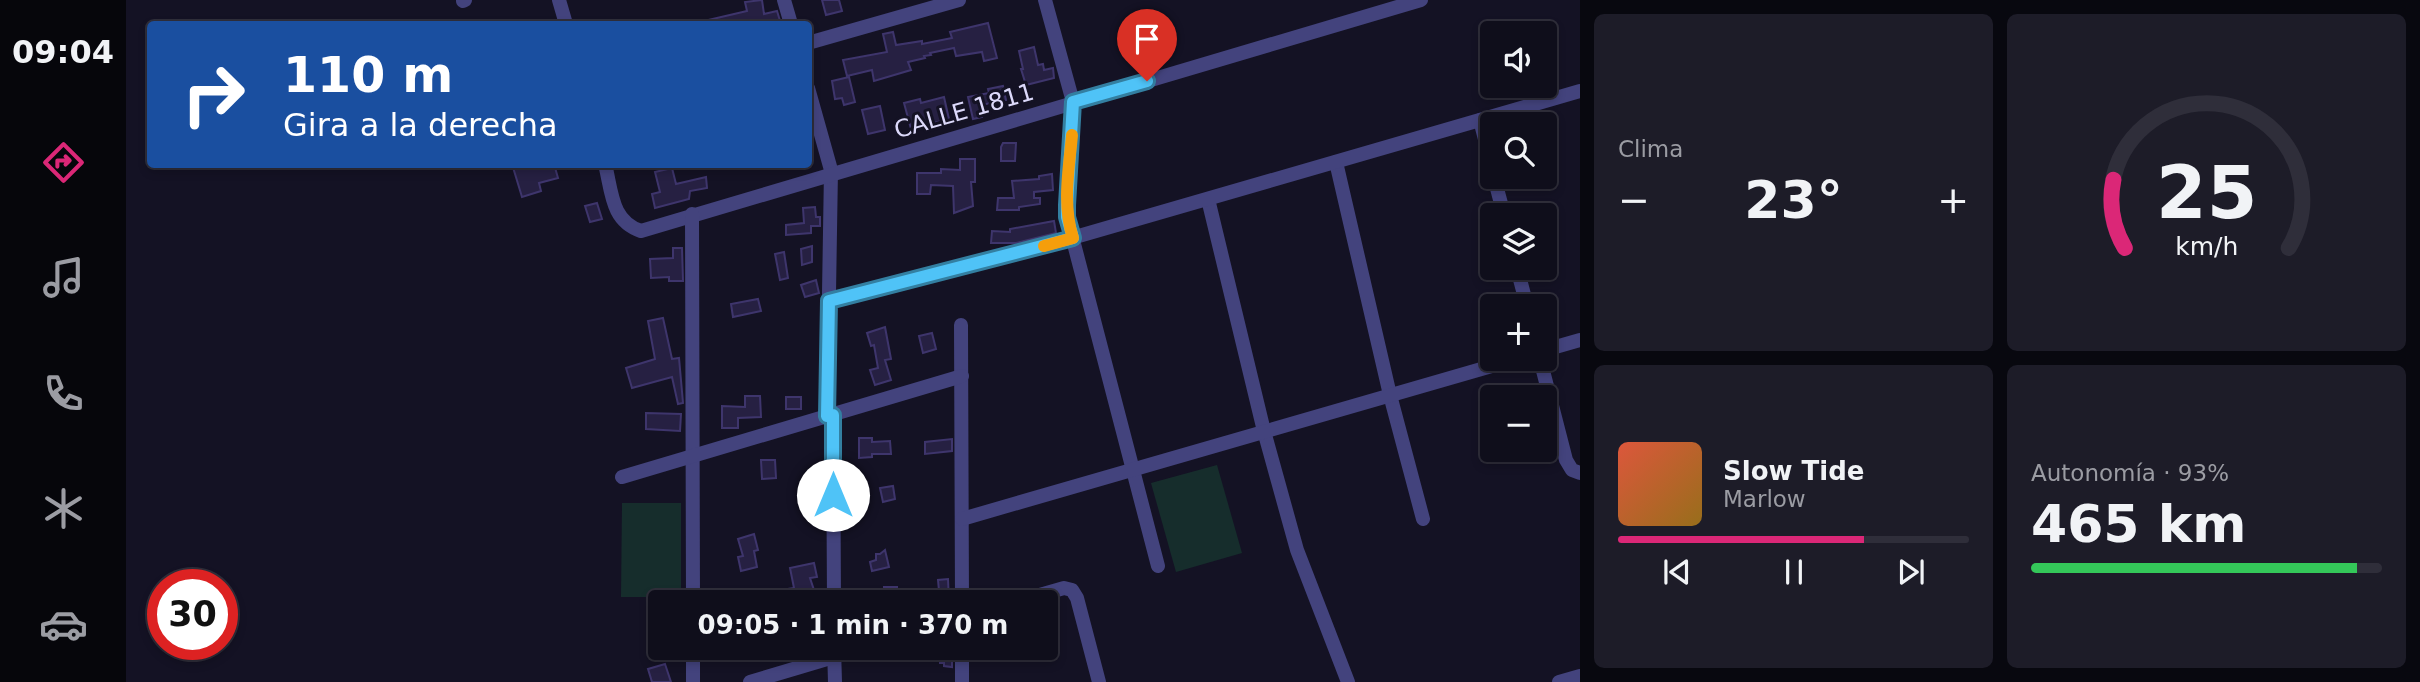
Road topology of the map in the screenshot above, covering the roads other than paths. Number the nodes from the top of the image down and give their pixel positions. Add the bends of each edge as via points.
1 (559, 0) edge
2 (784, 0) edge
3 (959, 0) edge
4 (1045, 0) edge
5 (1421, 0) edge
6 (565, 21) edge
7 (790, 21) edge
8 (812, 42) edge
9 (1580, 91) edge
10 (1073, 102) junction
11 (812, 103) edge
12 (1508, 112) edge
13 (1480, 120) edge
14 (1336, 162) junction
15 (606, 168) edge
16 (831, 173) junction
17 (1208, 199) junction
18 (692, 214) junction
19 (1073, 238) junction
20 (829, 301) junction
21 (961, 325) dead end
22 (1580, 340) edge
23 (1557, 347) edge
24 (1480, 369) edge
25 (1543, 371) edge
26 (962, 376) junction
27 (1390, 395) junction
28 (830, 415) junction
29 (1264, 431) junction
30 (694, 456) junction
31 (1133, 469) junction
32 (1580, 474) edge
33 (622, 477) dead end
34 (962, 519) junction
35 (1423, 519) dead end
36 (1158, 566) dead end
37 (693, 590) edge
38 (834, 590) edge
39 (962, 590) edge
40 (1057, 590) edge
41 (693, 660) edge
42 (812, 660) edge
43 (834, 660) edge
44 (962, 660) edge
45 (1580, 676) edge
46 (693, 682) edge
47 (750, 682) edge
48 (835, 682) edge
49 (962, 682) edge
50 (1099, 682) edge
51 (1348, 682) edge
52 (1559, 682) edge

1 - 6 street
2 - 7 street
3 - 8 street
4 - 10 street
5 - 10 street, CALLE 1811
9 - 12 street
10 - 16 street, CALLE 1811
10 - 19 street via 1067,205
11 - 16 street
13 - 14 street
14 - 17 street
14 - 27 street
15 - 18 street, CALLE 1811 via 618,215 627,227 641,231
16 - 18 street, CALLE 1811
16 - 20 street
17 - 19 street
17 - 29 street
18 - 30 street
19 - 20 street
19 - 31 street
20 - 28 street
21 - 26 street
22 - 23 street
24 - 27 street
25 - 32 street via 1566,460
26 - 28 street
26 - 34 street
27 - 29 street
27 - 35 street
28 - 30 street
28 - 38 street
29 - 31 street
29 - 51 street via 1297,550
30 - 33 street
30 - 37 street
31 - 34 street
31 - 36 street
34 - 39 street
40 - 50 street via 1072,590 1077,598
41 - 46 street
42 - 47 street
43 - 48 street
44 - 49 street
45 - 52 street

